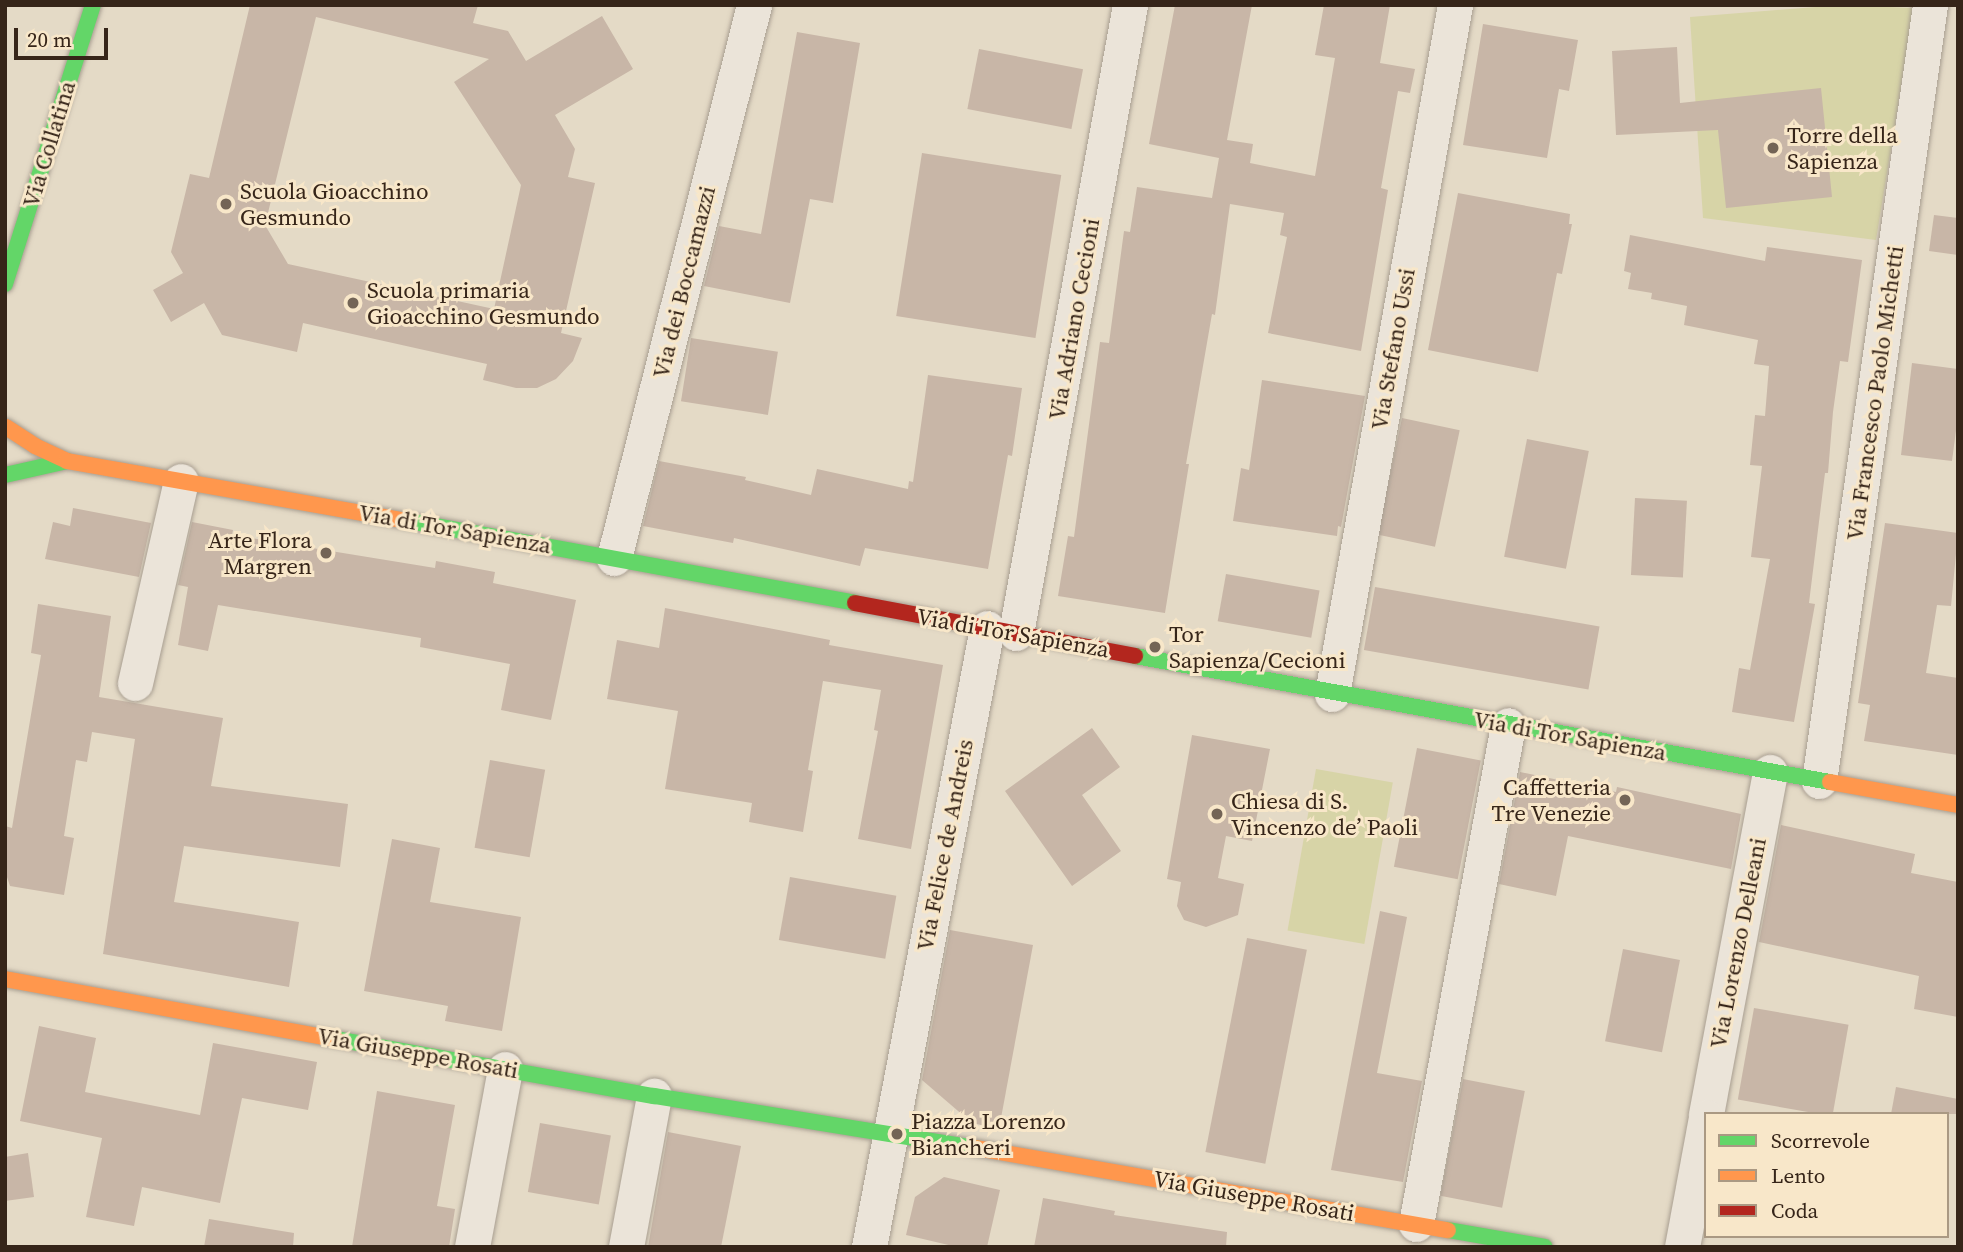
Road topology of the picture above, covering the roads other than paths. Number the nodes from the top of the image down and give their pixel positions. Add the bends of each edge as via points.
1 (93, 5) edge
2 (754, 5) edge
3 (1130, 5) edge
4 (1455, 5) edge
5 (1930, 5) edge
6 (5, 284) edge
7 (5, 427) edge
8 (9, 447) dead end
9 (67, 461) junction
10 (5, 475) edge
11 (181, 481) junction
12 (614, 558) junction
13 (1002, 631) junction
14 (135, 683) dead end
15 (1332, 694) junction
16 (1508, 725) junction
17 (1770, 772) junction
18 (1819, 781) junction
19 (1958, 805) edge
20 (5, 979) edge
21 (505, 1069) junction
22 (654, 1096) junction
23 (1707, 1112) edge
24 (1704, 1126) edge
25 (891, 1133) junction
26 (1416, 1224) junction
27 (472, 1247) edge
28 (626, 1247) edge
29 (869, 1247) edge
30 (1545, 1247) edge
31 (1682, 1247) edge

1 - 6 street, Via Collatina
2 - 12 street, Via dei Boccamazzi
3 - 13 street, Via Adriano Cecioni
4 - 15 street, Via Stefano Ussi
5 - 18 street, Via Francesco Paolo Michetti
7 - 8 street
7 - 9 street
9 - 10 street
9 - 11 street, Via di Tor Sapienza
11 - 12 street, Via di Tor Sapienza
11 - 14 street
12 - 13 street, Via di Tor Sapienza
13 - 15 street, Via di Tor Sapienza
13 - 25 street, Via Felice de Andreis
15 - 16 street, Via di Tor Sapienza
16 - 17 street, Via di Tor Sapienza
16 - 26 street
17 - 18 street, Via di Tor Sapienza
17 - 23 street, Via Lorenzo Delleani
18 - 19 street, Via di Tor Sapienza
20 - 21 street, Via Giuseppe Rosati
21 - 22 street, Via Giuseppe Rosati
21 - 27 street
22 - 25 street, Via Giuseppe Rosati
22 - 28 street
24 - 31 street, Via Lorenzo Delleani
25 - 26 street, Via Giuseppe Rosati
25 - 29 street
26 - 30 street, Via Giuseppe Rosati

